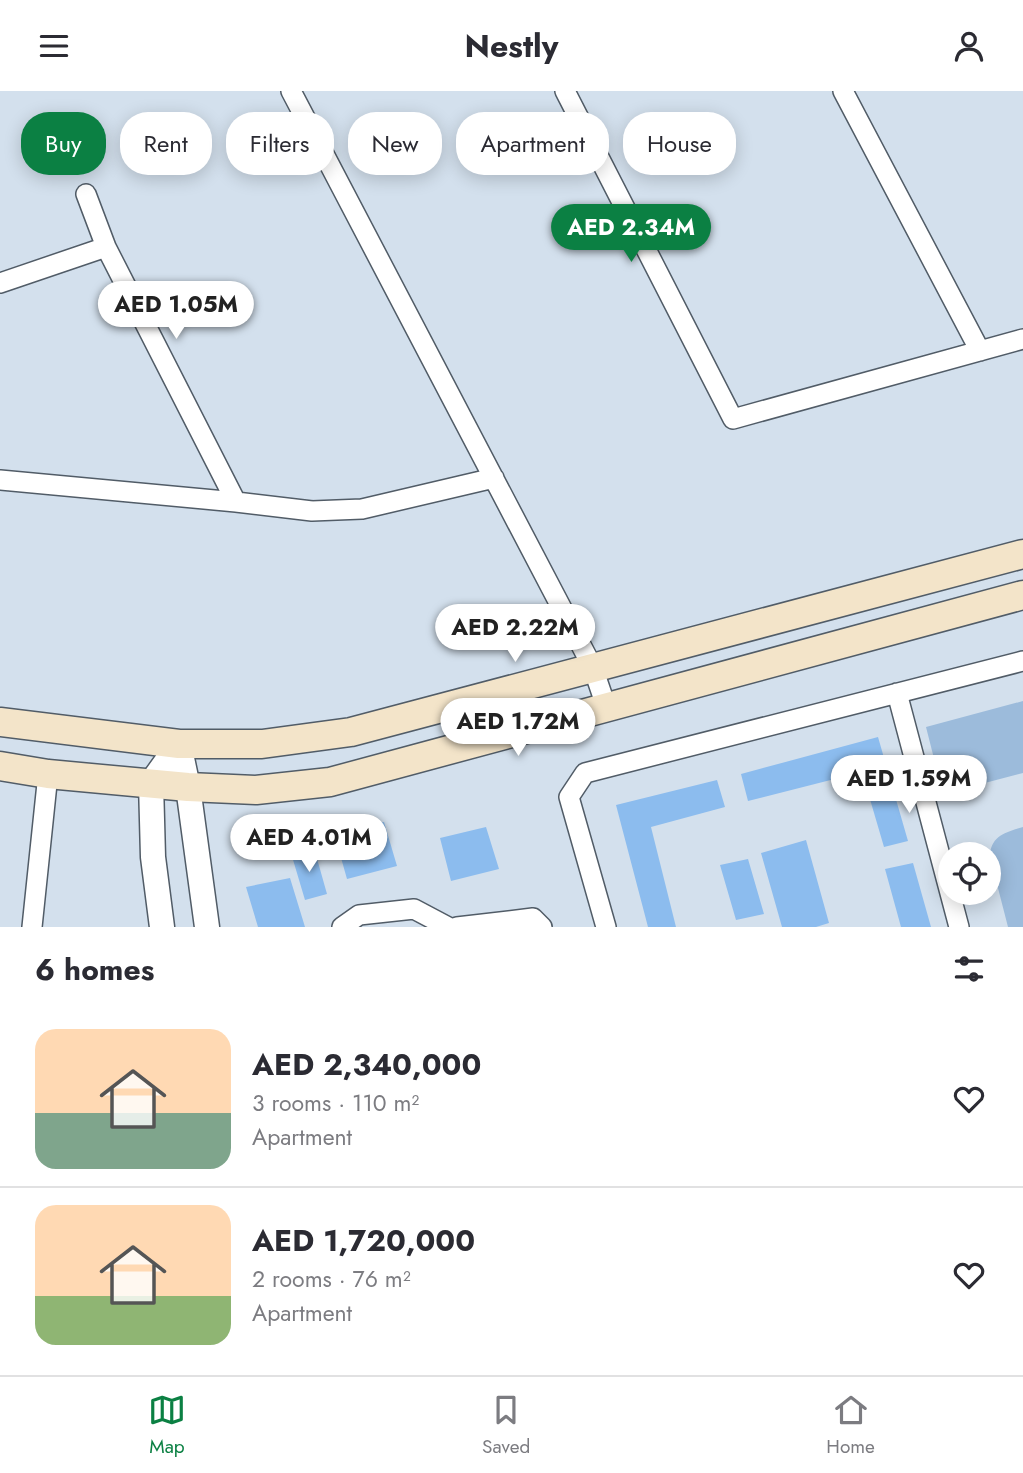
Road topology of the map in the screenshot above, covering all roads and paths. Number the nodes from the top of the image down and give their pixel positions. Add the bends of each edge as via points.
1 (291, 91) edge
2 (843, 91) edge
3 (568, 92) edge
4 (86, 194) dead end
5 (106, 247) junction
6 (0, 283) edge
7 (1023, 339) edge
8 (980, 351) junction
9 (494, 478) junction
10 (0, 480) edge
11 (236, 502) junction
12 (1023, 554) edge
13 (1023, 596) edge
14 (1023, 661) edge
15 (593, 668) junction
16 (897, 693) junction
17 (607, 709) junction
18 (0, 722) edge
19 (179, 744) junction
20 (0, 766) edge
21 (48, 774) junction
22 (151, 783) junction
23 (188, 786) junction
24 (32, 927) edge
25 (162, 927) edge
26 (207, 927) edge
27 (342, 927) edge
28 (448, 927) edge
29 (457, 927) edge
30 (542, 927) edge
31 (606, 927) edge
32 (958, 927) edge

1 - 9 street
2 - 8 street
3 - 8 street via 733,419
4 - 5 street
5 - 6 street
5 - 11 street
7 - 8 street
9 - 11 street via 362,509 312,511
9 - 15 street
10 - 11 street
12 - 15 main road
13 - 17 main road
14 - 16 street
15 - 17 street
15 - 19 main road via 351,732 262,744
16 - 31 street via 585,773 569,797
16 - 32 street
17 - 23 main road via 330,782 256,790
18 - 19 main road
19 - 22 street
19 - 23 street
20 - 21 main road
21 - 22 main road
21 - 24 street
22 - 23 main road
22 - 25 street via 153,857
23 - 26 street
27 - 28 street via 359,915 414,909
29 - 30 street via 533,918

